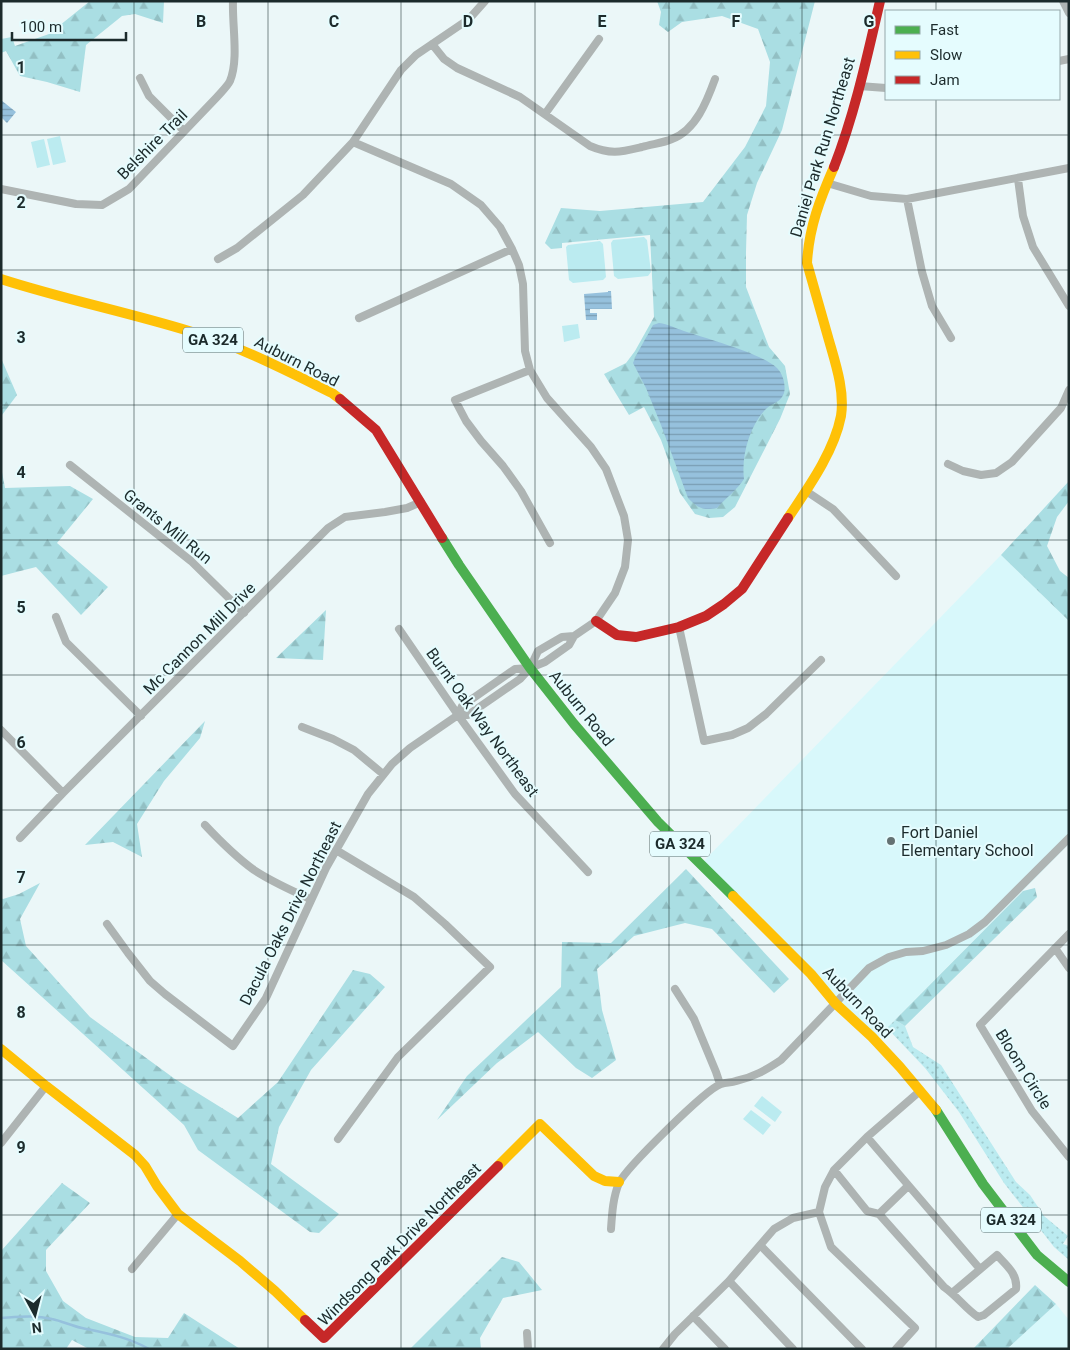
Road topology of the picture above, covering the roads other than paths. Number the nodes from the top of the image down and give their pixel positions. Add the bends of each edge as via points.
1 (233, 1) edge
2 (485, 1) edge
3 (880, 1) edge
4 (1063, 1) edge
5 (1069, 13) edge
6 (599, 38) dead end
7 (432, 44) junction
8 (140, 78) dead end
9 (715, 79) dead end
10 (859, 86) junction
11 (885, 88) edge
12 (545, 114) junction
13 (184, 132) junction
14 (353, 142) junction
15 (1069, 168) edge
16 (1018, 179) junction
17 (827, 183) junction
18 (1, 188) edge
19 (907, 198) junction
20 (512, 249) junction
21 (218, 259) dead end
22 (1, 279) edge
23 (1069, 306) edge
24 (359, 318) dead end
25 (951, 338) dead end
26 (530, 370) junction
27 (1069, 390) edge
28 (948, 464) dead end
29 (70, 465) dead end
30 (806, 491) junction
31 (421, 502) junction
32 (550, 544) dead end
33 (896, 576) dead end
34 (244, 613) junction
35 (56, 617) dead end
36 (596, 621) junction
37 (679, 626) junction
38 (399, 629) dead end
39 (574, 636) junction
40 (821, 660) dead end
41 (530, 668) junction
42 (458, 715) junction
43 (141, 716) junction
44 (302, 727) dead end
45 (1, 730) edge
46 (383, 774) junction
47 (63, 793) junction
48 (205, 825) dead end
49 (20, 838) dead end
50 (1069, 838) edge
51 (336, 850) junction
52 (588, 872) dead end
53 (310, 899) junction
54 (107, 924) dead end
55 (1069, 934) edge
56 (1055, 948) junction
57 (1069, 968) edge
58 (675, 989) dead end
59 (835, 1003) junction
60 (1, 1049) edge
61 (720, 1084) junction
62 (46, 1086) junction
63 (920, 1091) junction
64 (868, 1137) junction
65 (338, 1139) dead end
66 (1, 1143) edge
67 (1069, 1157) edge
68 (834, 1170) junction
69 (619, 1182) junction
70 (908, 1186) junction
71 (819, 1212) junction
72 (178, 1214) junction
73 (879, 1214) junction
74 (611, 1229) dead end
75 (760, 1245) junction
76 (132, 1268) dead end
77 (980, 1269) junction
78 (729, 1281) junction
79 (1069, 1282) edge
80 (952, 1293) junction
81 (693, 1316) junction
82 (527, 1333) dead end
83 (528, 1349) edge
84 (663, 1349) edge
85 (725, 1349) edge
86 (793, 1349) edge
87 (862, 1349) edge
88 (896, 1349) edge

1 - 13 street, Belshire Trail via 234,66 229,83
2 - 7 street via 469,19
3 - 10 street, Daniel Park Run Northeast
4 - 5 street
6 - 12 street
7 - 12 street via 444,59 457,68 520,98
7 - 14 street via 401,70
8 - 13 street via 148,96
9 - 12 street via 707,102 683,133 624,152 602,151 590,146
10 - 11 street
10 - 17 street, Daniel Park Run Northeast via 844,140
13 - 18 street, Belshire Trail via 129,189 102,205 76,204
14 - 20 street via 451,184 481,205 500,227
14 - 21 street via 303,195 237,248
15 - 16 street
16 - 19 street
16 - 23 street via 1023,216 1033,247
17 - 19 street via 871,196
17 - 30 street, Daniel Park Run Northeast via 811,224 807,263 838,374 841,415 827,455
19 - 25 street via 932,306
20 - 24 street
20 - 26 street via 523,284 525,351
22 - 31 street, Auburn Road / GA 324 via 189,331 245,351 332,393 376,430
26 - 32 street via 455,400 480,441 521,491
26 - 36 street via 547,398 591,447 606,469 624,516 628,540 625,568 615,593
27 - 28 street via 1061,408 1012,462 996,473 981,475
29 - 34 street, Grants Mill Run via 191,561
30 - 33 street via 833,509
30 - 37 street, Daniel Park Run Northeast via 742,590 706,616
31 - 34 street, Mc Cannon Mill Drive via 407,508 345,517 328,528
31 - 41 street, Auburn Road / GA 324 via 459,565
34 - 43 street, Mc Cannon Mill Drive
35 - 43 street via 66,642
36 - 37 street, Daniel Park Run Northeast via 617,635 636,637
36 - 39 street
37 - 40 street via 704,741 748,728
38 - 42 street, Burnt Oak Way Northeast
39 - 41 street via 568,645 545,662
39 - 41 street via 538,650
41 - 42 street, Dacula Oaks Drive Northeast via 520,679 468,715
41 - 59 street, Auburn Road / GA 324 via 658,822
42 - 46 street, Dacula Oaks Drive Northeast via 410,748
42 - 52 street, Burnt Oak Way Northeast via 516,794
43 - 47 street, Mc Cannon Mill Drive
44 - 46 street via 354,750
45 - 47 street
46 - 51 street, Dacula Oaks Drive Northeast
47 - 49 street, Mc Cannon Mill Drive
48 - 53 street via 254,870
50 - 59 street via 985,922 968,934 946,945 890,957 869,968
51 - 53 street, Dacula Oaks Drive Northeast
51 - 65 street via 414,897 490,967 398,1057
53 - 54 street, Dacula Oaks Drive Northeast via 266,998 233,1046 150,981
55 - 56 street, Bloom Circle
56 - 57 street
56 - 67 street, Bloom Circle via 980,1025 1032,1112
58 - 61 street via 694,1019
59 - 61 street via 773,1066 751,1077
59 - 63 street, Auburn Road / GA 324 via 872,1037
60 - 62 street, Windsong Park Drive Northeast
61 - 69 street via 694,1104
62 - 66 street
62 - 72 street, Windsong Park Drive Northeast via 135,1155
63 - 64 street
63 - 79 street, Auburn Road / GA 324 via 937,1111 982,1184 1037,1255
64 - 68 street
64 - 70 street
68 - 71 street via 825,1187
68 - 73 street via 867,1211
69 - 72 street, Windsong Park Drive Northeast via 594,1176 540,1124 324,1338 240,1260
69 - 74 street
70 - 73 street
70 - 77 street
71 - 75 street via 794,1218 774,1229
71 - 88 street via 831,1247 915,1328
72 - 76 street
73 - 80 street
75 - 78 street
75 - 87 street
77 - 80 street
77 - 80 street via 997,1255 1015,1276 1016,1289 978,1317
78 - 81 street
78 - 86 street
81 - 84 street
81 - 85 street
82 - 83 street

